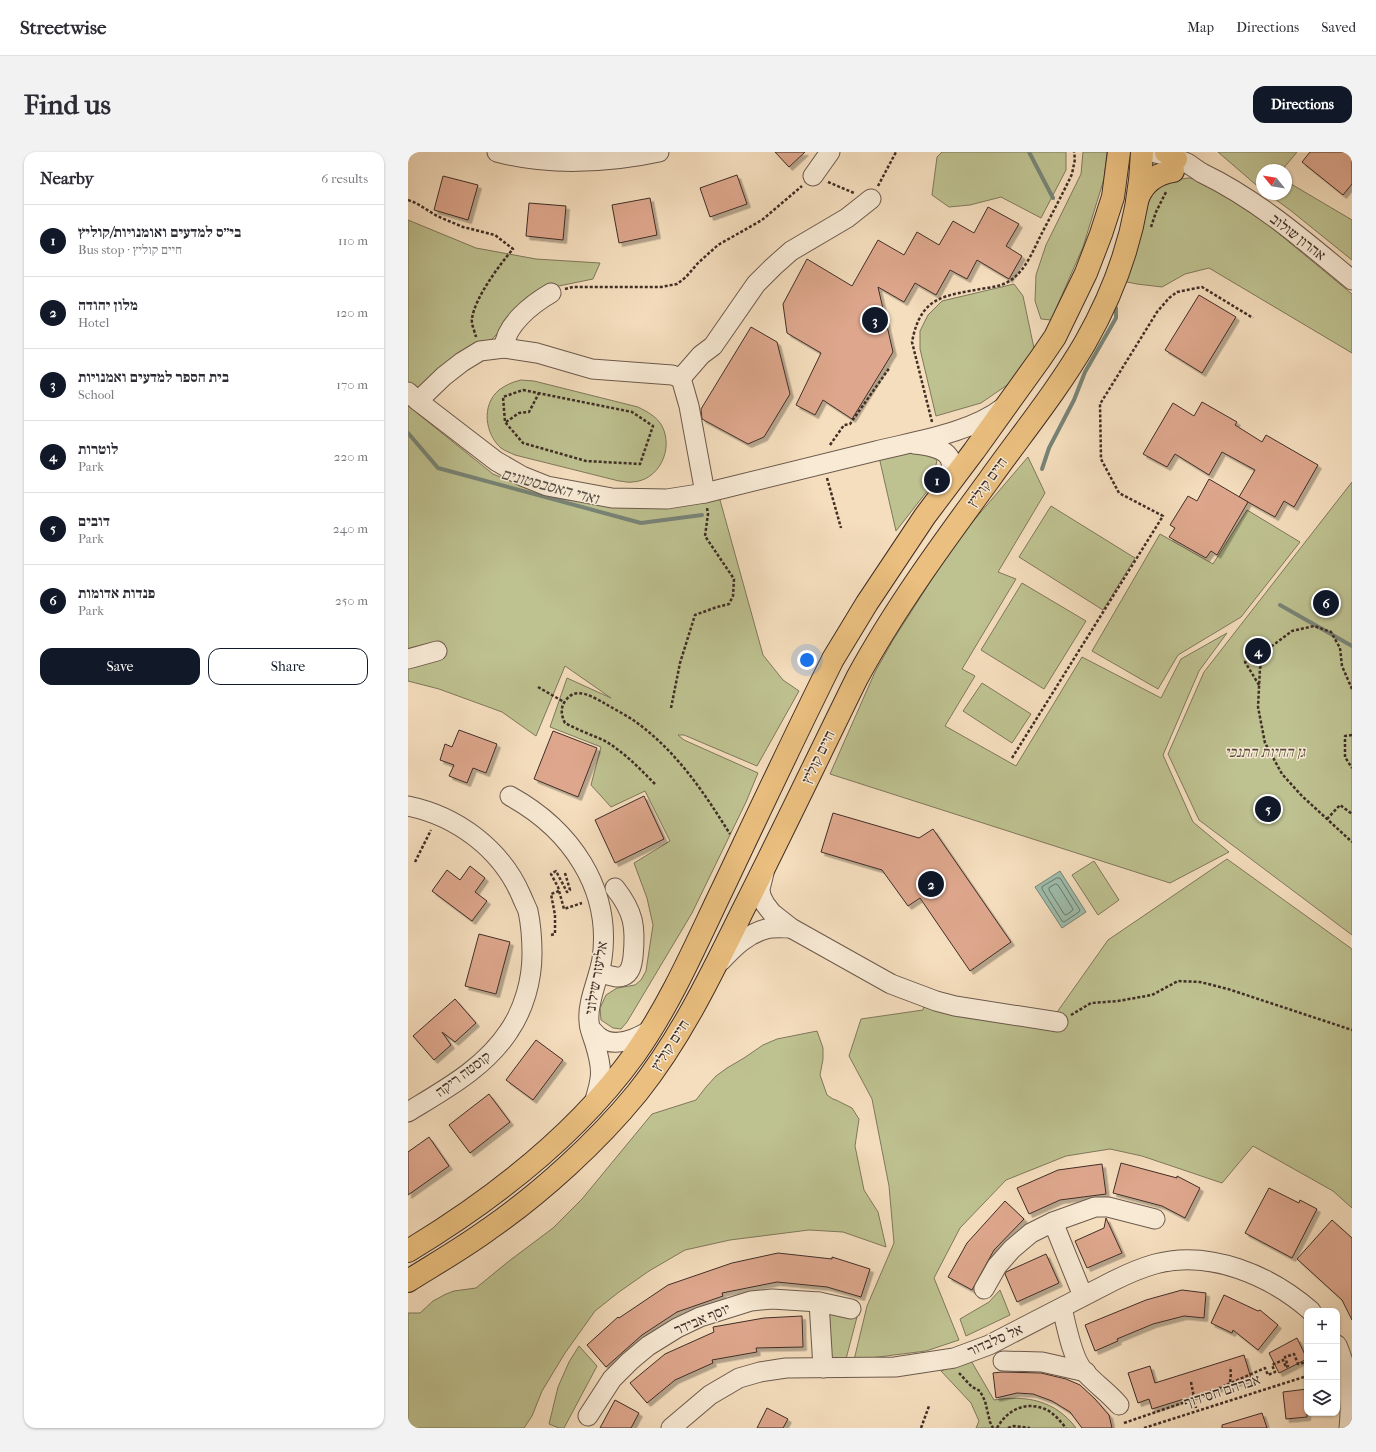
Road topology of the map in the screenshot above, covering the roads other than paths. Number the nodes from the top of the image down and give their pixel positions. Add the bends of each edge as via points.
1 (497, 152) edge
2 (659, 152) edge
3 (830, 152) edge
4 (1135, 156) edge
5 (1172, 161) edge
6 (813, 176) road end
7 (871, 200) road end
8 (1136, 203) junction
9 (1352, 280) edge
10 (551, 294) road end
11 (504, 348) junction
12 (681, 378) junction
13 (413, 397) edge
14 (1008, 403) junction
15 (907, 444) junction
16 (945, 490) junction
17 (705, 493) junction
18 (438, 651) dead end
19 (408, 659) edge
20 (510, 796) dead end
21 (408, 806) edge
22 (766, 864) junction
23 (615, 888) dead end
24 (791, 928) junction
25 (714, 968) junction
26 (599, 973) junction
27 (1058, 1022) road end
28 (590, 1028) junction
29 (652, 1029) junction
30 (594, 1104) junction
31 (408, 1112) edge
32 (1155, 1220) dead end
33 (1053, 1222) junction
34 (408, 1251) edge
35 (408, 1281) edge
36 (984, 1290) dead end
37 (1083, 1296) junction
38 (819, 1302) junction
39 (1062, 1308) junction
40 (1308, 1308) edge
41 (851, 1310) dead end
42 (1340, 1352) edge
43 (1003, 1361) dead end
44 (823, 1368) junction
45 (1086, 1372) junction
46 (1121, 1414) road end
47 (588, 1416) dead end
48 (670, 1428) edge
49 (1349, 1428) edge

1 - 2 street via 566,161 608,161
3 - 6 street
4 - 5 street, אהרון שולוב
4 - 8 main road, חיים קוליץ
4 - 14 main road, חיים קוליץ via 1113,197 1086,273 1054,336
5 - 8 main road via 1149,181
5 - 9 street, אהרון שולוב via 1188,164 1226,184
7 - 12 street via 847,218 791,251 773,267 756,284 713,346 701,355
8 - 22 main road, חיים קוליץ via 1129,238 1117,274 1085,343 1046,403 938,551 876,645 857,678
10 - 11 street via 526,310 513,325 504,342
11 - 12 street via 537,353 592,369
11 - 13 street via 480,351
12 - 17 street via 689,406
13 - 17 street via 496,461 522,476 547,486 612,498 667,499
14 - 15 street via 998,412 976,423
14 - 16 main road, חיים קוליץ
15 - 16 street via 931,446 948,454 951,460 951,474
15 - 17 street
16 - 29 main road, חיים קוליץ via 887,572 833,659
18 - 19 street
20 - 26 street, אליעזר שילוני via 528,806 565,838 590,876 603,919 604,943
21 - 31 street, קוסטה ריקה via 438,815 459,826 478,838 504,865 516,883 528,910 532,936 532,967 528,988 510,1030 489,1056 473,1069
22 - 24 street via 760,889 762,898 772,913
22 - 25 main road, חיים קוליץ
23 - 26 street via 624,900 634,926 632,966 623,976
24 - 25 street via 767,928 755,933 735,946
24 - 27 street via 890,984 936,1001
25 - 35 main road, חיים קוליץ via 669,1049 636,1094 595,1139 544,1187 491,1228
26 - 28 street, אליעזר שילוני via 590,1011
28 - 29 street, אליעזר שילוני via 599,1037 617,1042 640,1036
28 - 30 street, אליעזר שילוני via 601,1067
29 - 30 main road, חיים קוליץ via 617,1078
30 - 34 main road, חיים קוליץ via 503,1187 451,1225
32 - 33 street via 1108,1207 1095,1208
33 - 36 street via 1031,1233 1012,1249 997,1266
33 - 37 street
37 - 39 street, אל סלבדור
37 - 40 street, אל סלבדור via 1132,1272 1156,1264 1178,1260 1201,1261 1246,1272 1298,1299
38 - 41 street, יוסף אבידר
38 - 44 street
38 - 47 street, יוסף אבידר via 772,1299 751,1301 700,1317 677,1328 630,1361 612,1379
39 - 44 street, אל סלבדור via 989,1346 954,1358 895,1367
39 - 45 street via 1075,1355
42 - 49 street via 1349,1383
43 - 45 street via 1042,1362
44 - 48 street, אל סלבדור via 786,1368 739,1378 710,1395
45 - 46 street via 1110,1394

